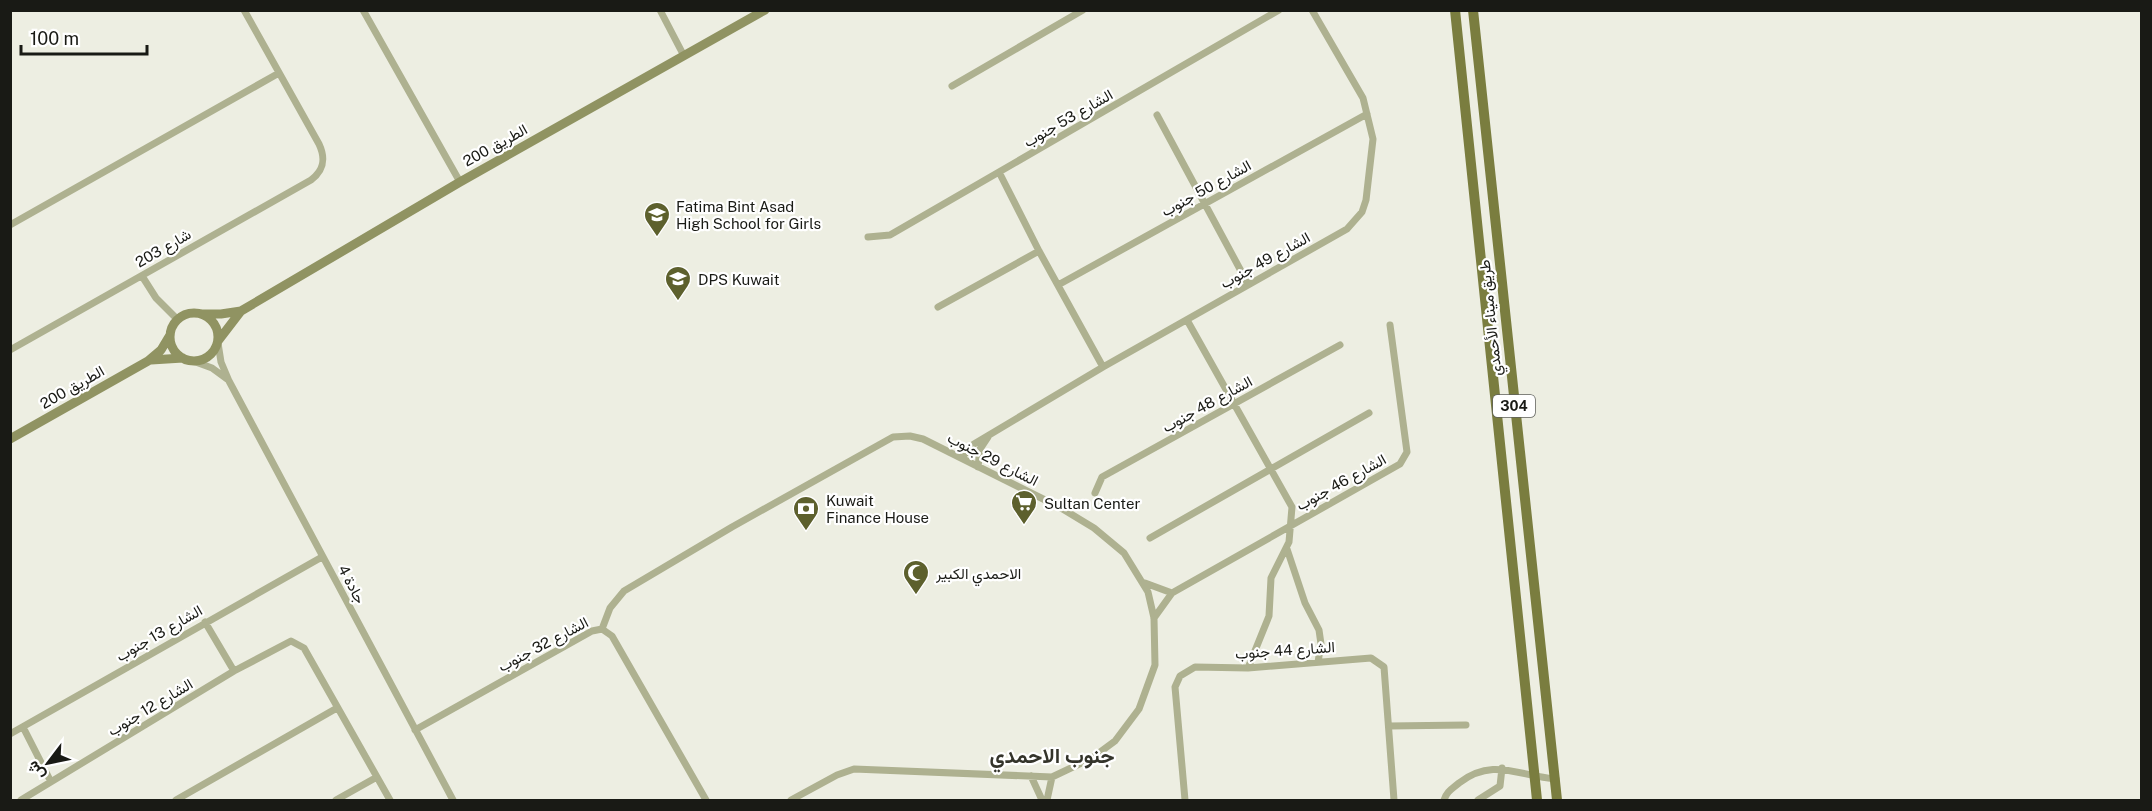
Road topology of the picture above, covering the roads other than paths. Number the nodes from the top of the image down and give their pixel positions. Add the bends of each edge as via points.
1 (244, 10) edge
2 (363, 10) edge
3 (660, 10) edge
4 (765, 10) edge
5 (1083, 10) edge
6 (1279, 10) edge
7 (1312, 10) edge
8 (1455, 10) edge
9 (1473, 10) edge
10 (684, 56) junction
11 (279, 73) junction
12 (952, 86) dead end
13 (1367, 114) junction
14 (1157, 115) dead end
15 (1000, 174) junction
16 (460, 182) junction
17 (1205, 204) junction
18 (10, 225) edge
19 (868, 237) dead end
20 (1039, 252) junction
21 (142, 276) junction
22 (1248, 284) junction
23 (1058, 285) junction
24 (938, 307) dead end
25 (242, 311) junction
26 (200, 313) junction
27 (177, 319) junction
28 (1187, 320) junction
29 (1390, 325) dead end
30 (170, 336) junction
31 (218, 342) junction
32 (1340, 345) dead end
33 (10, 350) edge
34 (188, 360) junction
35 (148, 361) junction
36 (1104, 367) junction
37 (229, 381) junction
38 (1235, 404) junction
39 (1368, 413) dead end
40 (989, 436) junction
41 (10, 440) edge
42 (961, 458) junction
43 (975, 465) junction
44 (1271, 468) junction
45 (1095, 493) dead end
46 (1291, 526) junction
47 (1150, 538) dead end
48 (1287, 549) junction
49 (322, 557) junction
50 (1144, 583) junction
51 (1172, 593) junction
52 (1154, 618) junction
53 (205, 622) junction
54 (602, 629) junction
55 (1317, 662) junction
56 (1248, 668) junction
57 (234, 672) junction
58 (337, 708) junction
59 (1466, 725) dead end
60 (1389, 726) junction
61 (23, 727) junction
62 (415, 730) junction
63 (10, 734) edge
64 (1502, 768) junction
65 (1031, 776) junction
66 (377, 777) junction
67 (1052, 777) junction
68 (1536, 777) junction
69 (1556, 779) junction
70 (51, 782) junction
71 (21, 801) edge
72 (176, 801) edge
73 (336, 801) edge
74 (390, 801) edge
75 (453, 801) edge
76 (706, 801) edge
77 (791, 801) edge
78 (1042, 801) edge
79 (1047, 801) edge
80 (1185, 801) edge
81 (1394, 801) edge
82 (1444, 801) edge
83 (1478, 801) edge
84 (1537, 801) edge
85 (1557, 801) edge

1 - 11 street
2 - 16 street
3 - 10 street
4 - 10 main road, الطريق 200
5 - 12 street
6 - 15 street, الشارع 53 جنوب
7 - 13 street, الشارع 49 جنوب via 1362,98
8 - 68 main road, طريق ميناء الأحمدي / 304 via 1510,560
9 - 69 main road, طريق ميناء الأحمدي / 304
10 - 16 main road, الطريق 200
11 - 18 street
11 - 21 street, شارع 203 via 319,144 323,165 311,180
13 - 17 street, الشارع 50 جنوب
13 - 22 street, الشارع 49 جنوب via 1373,139 1362,212 1347,229
14 - 17 street
15 - 19 street, الشارع 53 جنوب via 890,235
15 - 20 street
16 - 25 main road, الطريق 200
17 - 22 street
17 - 23 street, الشارع 50 جنوب
20 - 23 street
20 - 24 street
21 - 27 street via 156,298
21 - 33 street, شارع 203
22 - 28 street, الشارع 49 جنوب
23 - 36 street
25 - 26 main road, الطريق 200
25 - 31 main road, الطريق 200
26 - 27 main road via 188,313
26 - 31 main road via 215,325
27 - 30 main road
28 - 36 street, الشارع 49 جنوب
28 - 38 street
29 - 46 street, الشارع 46 جنوب via 1407,452 1400,464
30 - 34 main road via 175,351
30 - 35 main road, الطريق 200
31 - 34 main road via 209,356
31 - 37 street, جادة 4
32 - 38 street, الشارع 48 جنوب
34 - 35 main road, الطريق 200
34 - 37 street, جادة 4 via 212,368
35 - 41 main road, الطريق 200
36 - 40 street, الشارع 49 جنوب
37 - 49 street, جادة 4
38 - 44 street
38 - 45 street, الشارع 48 جنوب via 1102,477
39 - 44 street
40 - 42 street, الشارع 49 جنوب
40 - 43 street
42 - 43 street, الشارع 29 جنوب
42 - 54 street, الشارع 29 جنوب via 923,439 893,437 624,591 610,608
43 - 50 street, الشارع 29 جنوب via 1094,528 1124,553
44 - 46 street via 1292,507
44 - 47 street
46 - 48 street
46 - 51 street, الشارع 46 جنوب
48 - 55 street via 1305,603 1319,630
48 - 56 street via 1275,564 1269,616
49 - 53 street, الشارع 13 جنوب
49 - 62 street, جادة 4
50 - 51 street
50 - 52 street, الشارع 29 جنوب
51 - 52 street, الشارع 46 جنوب
52 - 67 street, الشارع 29 جنوب via 1155,665 1139,709 1115,741 1092,758
53 - 57 street
53 - 61 street, الشارع 13 جنوب
54 - 62 street, الشارع 32 جنوب
54 - 76 street, الشارع 32 جنوب via 612,636
55 - 56 street, الشارع 44 جنوب
55 - 60 street, الشارع 44 جنوب via 1371,658 1378,661 1384,667
56 - 80 street, الشارع 44 جنوب via 1195,667 1180,676 1174,687
57 - 58 street, الشارع 12 جنوب via 284,643 295,642 304,648
57 - 70 street, الشارع 12 جنوب
58 - 66 street
58 - 72 street
59 - 60 street
60 - 81 street, الشارع 44 جنوب
61 - 63 street, الشارع 13 جنوب
61 - 70 street
62 - 75 street, جادة 4
64 - 68 street
64 - 82 street via 1472,773 1447,793
64 - 83 street via 1500,786
65 - 67 street, الشارع 29 جنوب
65 - 77 street, الشارع 29 جنوب via 854,769
65 - 78 street
66 - 73 street
66 - 74 street
67 - 79 street
68 - 69 street
68 - 84 main road, طريق ميناء الأحمدي / 304
69 - 85 main road, طريق ميناء الأحمدي / 304
70 - 71 street, الشارع 12 جنوب

